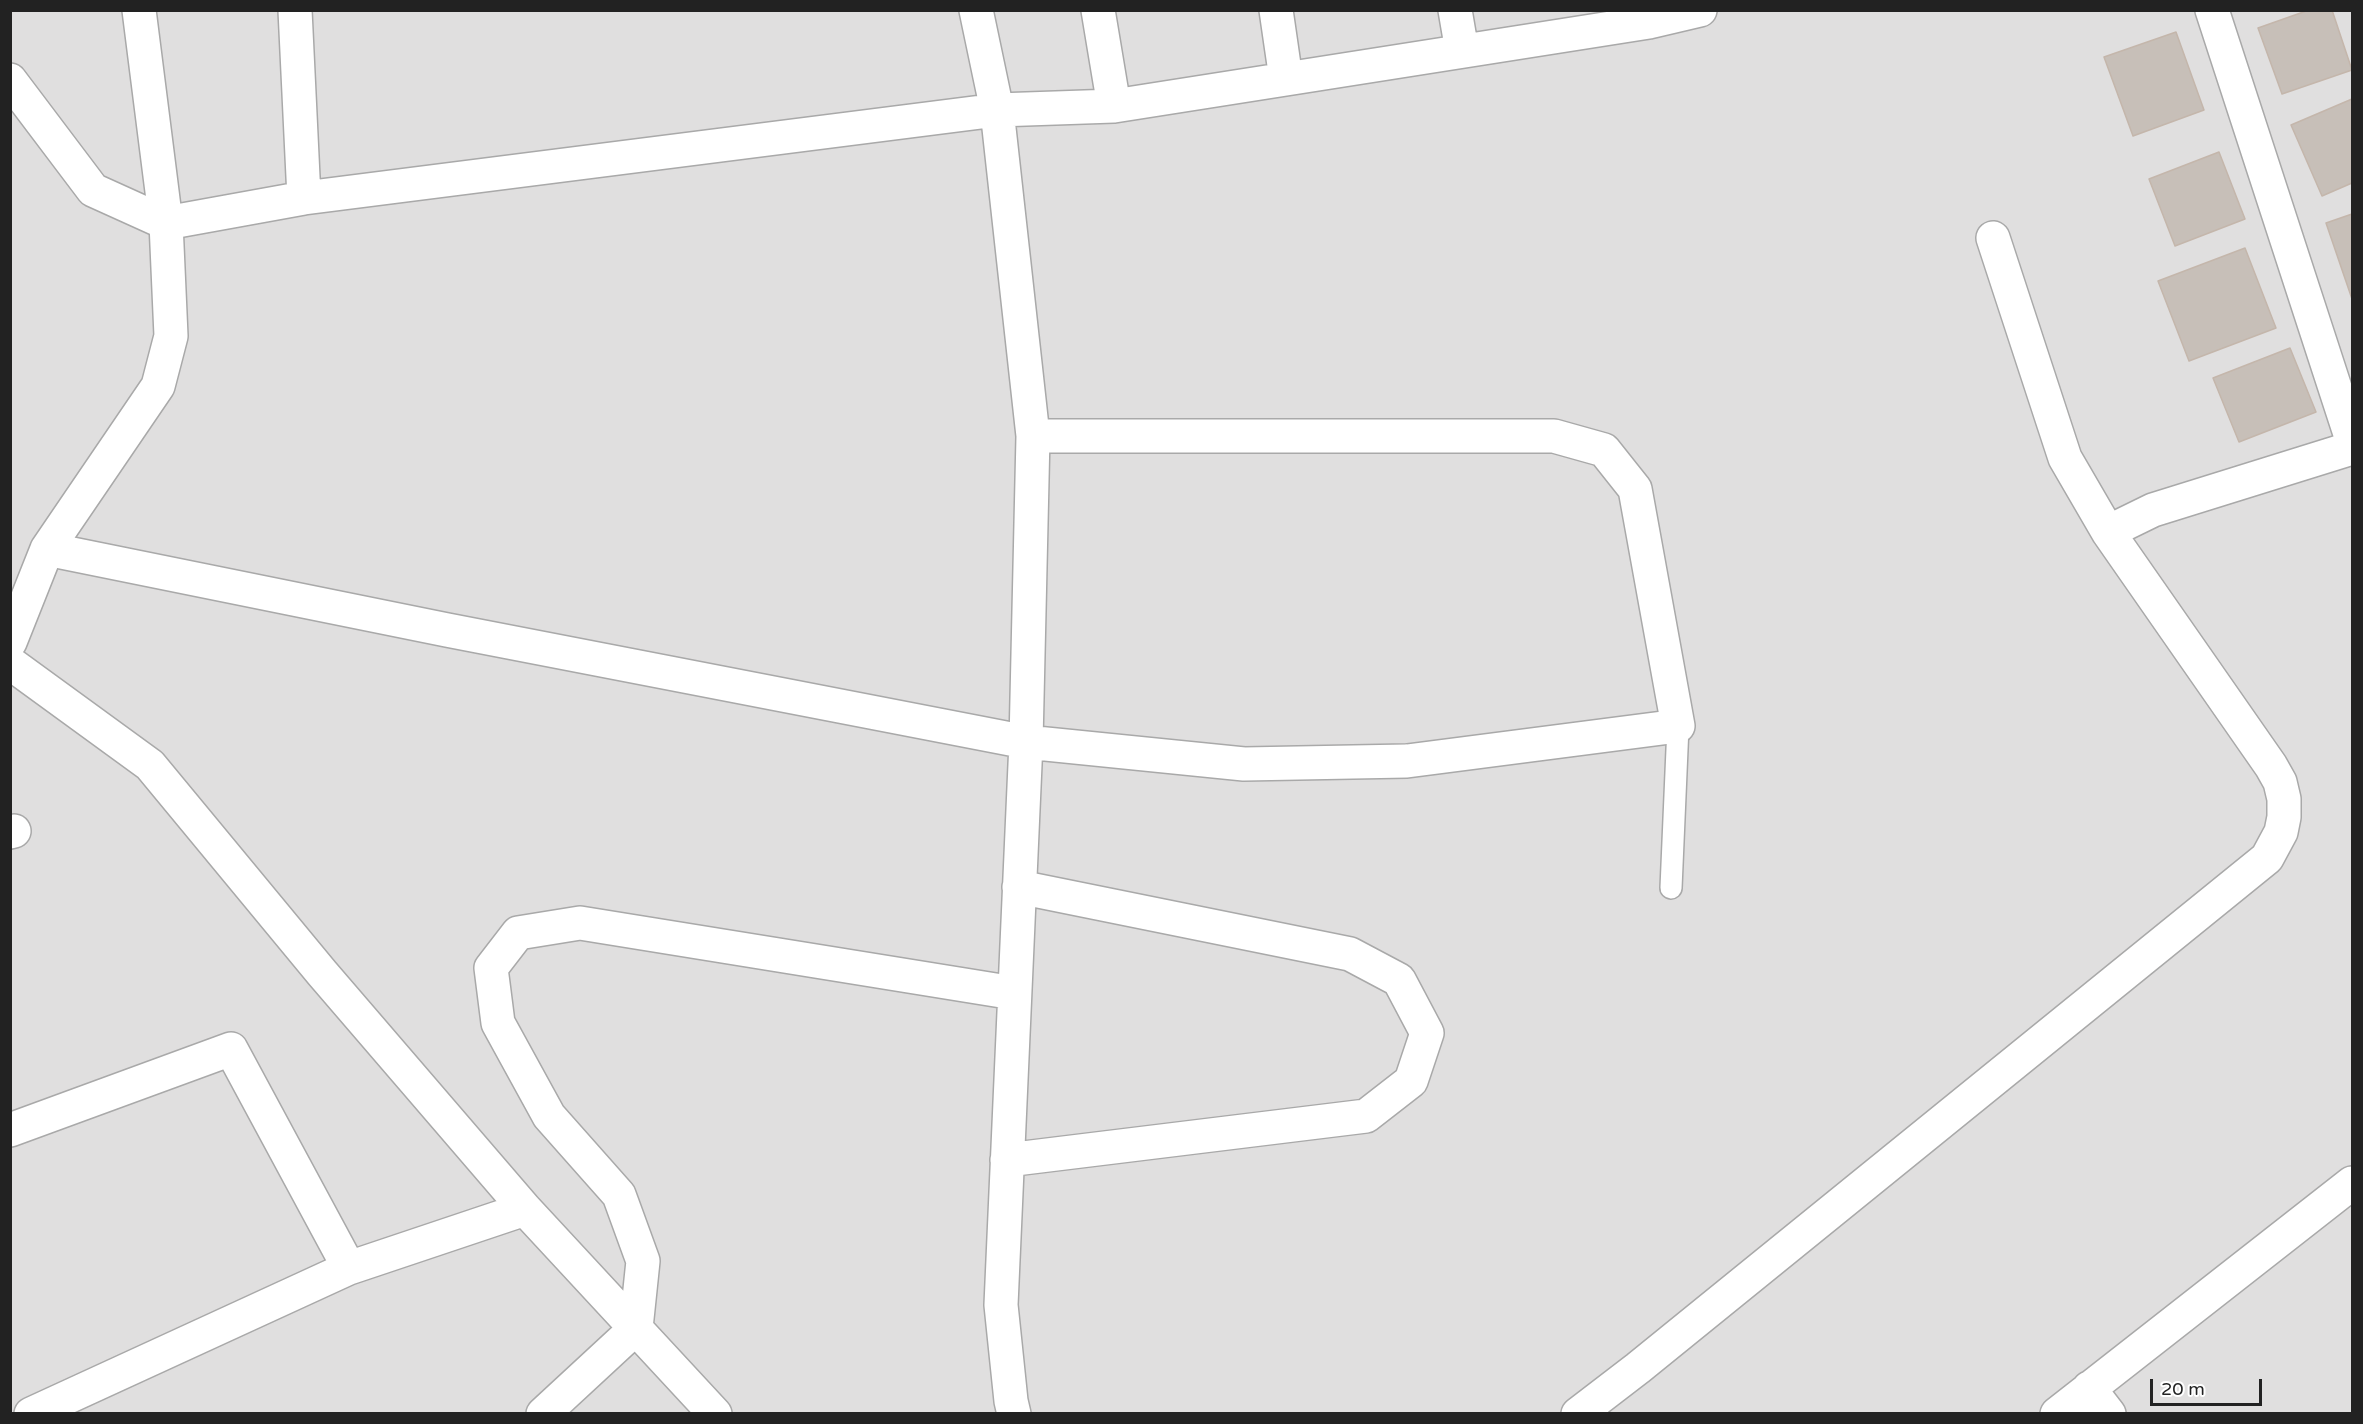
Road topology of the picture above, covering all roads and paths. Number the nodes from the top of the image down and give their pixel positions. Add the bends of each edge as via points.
1 (139, 10) edge
2 (296, 10) edge
3 (976, 10) edge
4 (1098, 10) edge
5 (1276, 10) edge
6 (1455, 10) edge
7 (1700, 10) edge
8 (2212, 10) edge
9 (1648, 16) edge
10 (1462, 51) junction
11 (1286, 79) junction
12 (10, 80) edge
13 (1114, 106) junction
14 (997, 110) junction
15 (304, 198) junction
16 (166, 223) junction
17 (1993, 238) dead end
18 (1033, 436) junction
19 (2352, 440) edge
20 (2352, 448) edge
21 (2108, 532) junction
22 (47, 549) junction
23 (10, 642) edge
24 (10, 663) edge
25 (1677, 726) junction
26 (1026, 742) junction
27 (1019, 887) junction
28 (1671, 888) dead end
29 (1014, 993) junction
30 (10, 1130) edge
31 (1007, 1160) junction
32 (2352, 1183) edge
33 (525, 1209) junction
34 (350, 1268) junction
35 (636, 1328) junction
36 (2089, 1388) junction
37 (31, 1413) edge
38 (543, 1413) edge
39 (715, 1413) edge
40 (1014, 1413) edge
41 (1578, 1413) edge
42 (2057, 1413) edge
43 (2109, 1413) edge

1 - 16 street
2 - 15 street
3 - 14 street
4 - 13 street
5 - 11 street
6 - 10 street
7 - 9 street
8 - 19 street
9 - 10 street
10 - 11 street
11 - 13 street
12 - 16 street via 93,190
13 - 14 street
14 - 15 street
14 - 18 street
15 - 16 street
16 - 22 street via 171,336 158,386
17 - 21 street via 2065,458
18 - 25 street via 1554,436 1604,450 1635,489
18 - 26 street
20 - 21 street via 2153,510
21 - 41 street via 2276,774 2284,799 2284,817 2276,845 2267,858
22 - 23 street
22 - 26 street
24 - 33 street via 150,765
25 - 26 street via 1407,761 1244,764
25 - 28 lane
26 - 27 street
27 - 29 street
27 - 31 street via 1350,954 1399,980 1427,1033 1411,1081 1366,1116
29 - 31 street
29 - 35 street via 580,922 518,933 491,968 498,1023 549,1116 619,1195 644,1261
30 - 34 street via 231,1049
31 - 40 street via 1000,1305
32 - 36 street
33 - 34 street
33 - 35 street
34 - 37 street
35 - 38 street
35 - 39 street
36 - 42 street
36 - 43 street

